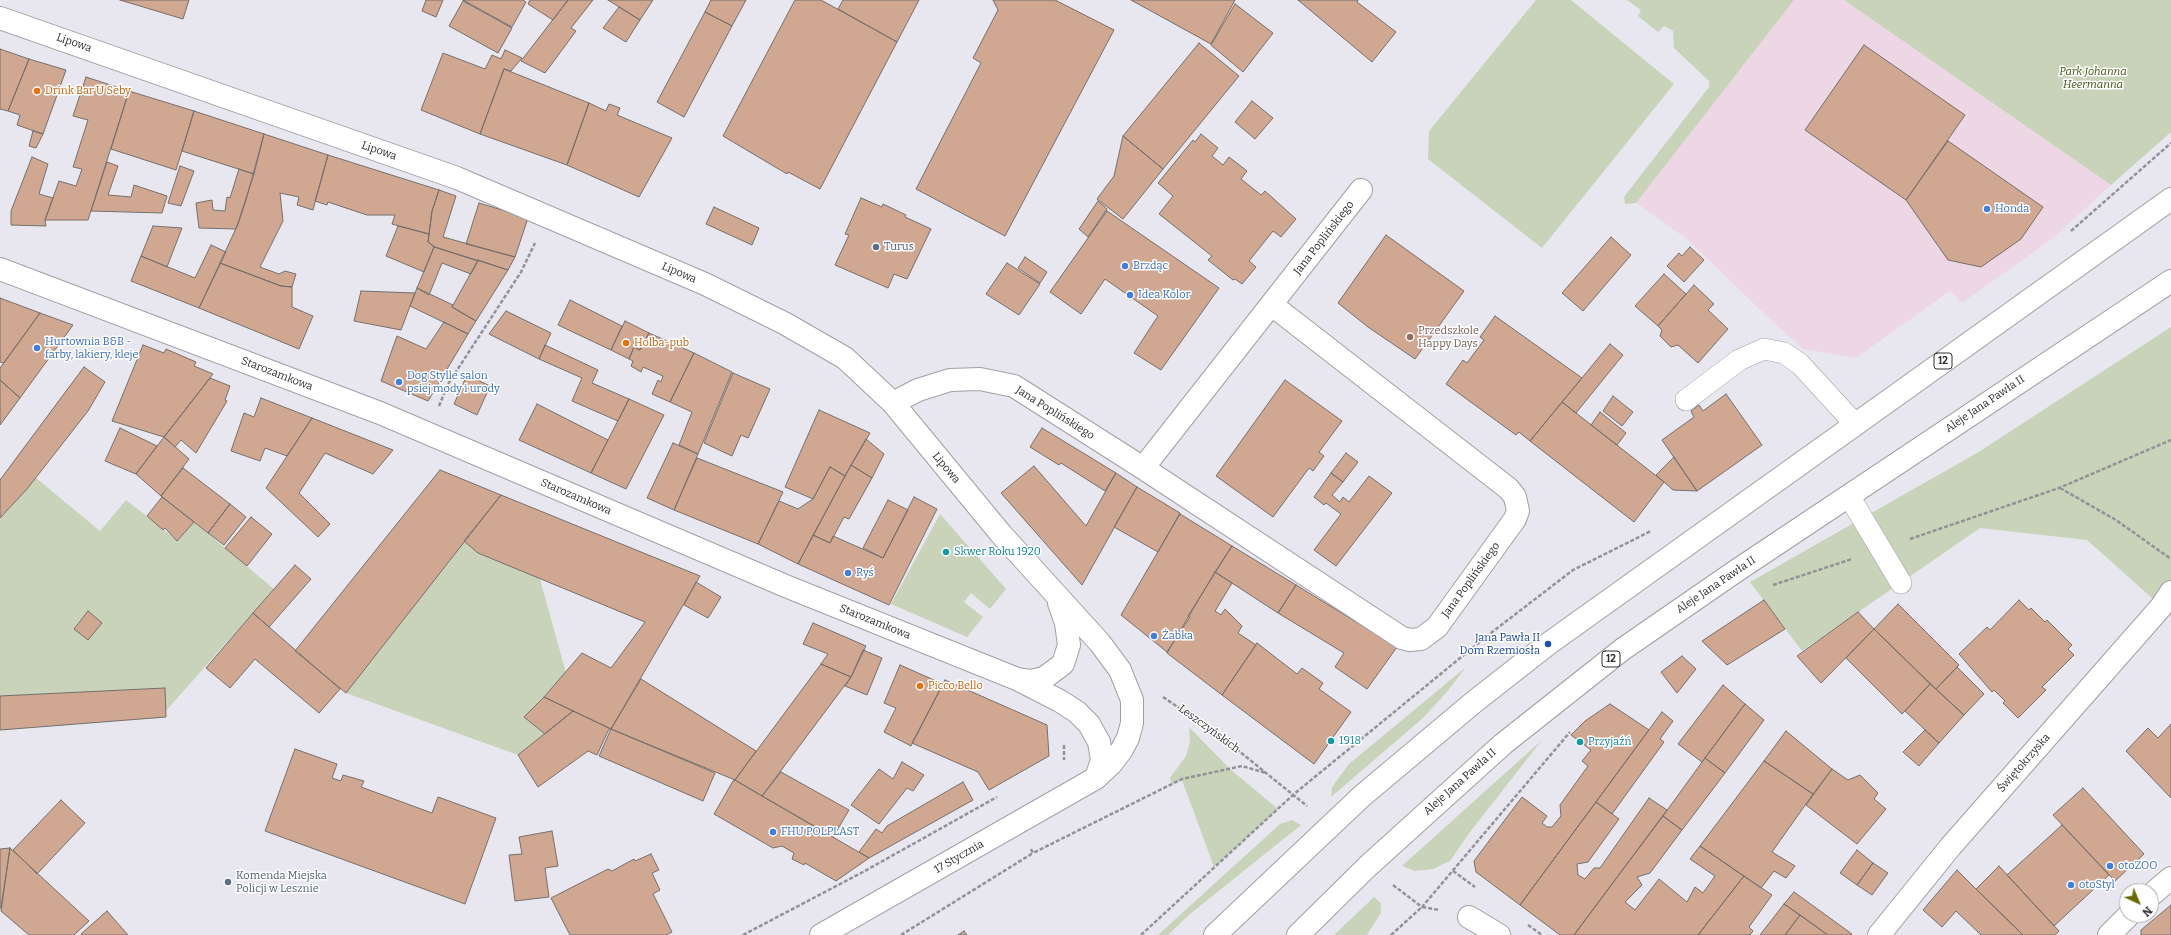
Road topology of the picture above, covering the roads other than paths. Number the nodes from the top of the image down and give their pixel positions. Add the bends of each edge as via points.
1 (0, 18) edge
2 (1361, 190) dead end
3 (2171, 199) edge
4 (0, 269) edge
5 (2171, 281) edge
6 (1272, 305) junction
7 (1686, 400) dead end
8 (893, 403) junction
9 (1855, 424) junction
10 (1143, 468) junction
11 (1849, 496) junction
12 (1900, 583) dead end
13 (2171, 592) edge
14 (1057, 598) junction
15 (1017, 679) junction
16 (1096, 778) junction
17 (2171, 878) edge
18 (2159, 888) edge
19 (1469, 917) dead end
20 (2121, 923) edge
21 (821, 935) edge
22 (1215, 935) edge
23 (1298, 935) edge
24 (1499, 935) edge
25 (1879, 935) edge
26 (2109, 935) edge

1 - 8 street, Lipowa via 457,178 705,284 784,323 845,358
2 - 6 street, Jana Poplińskiego
3 - 9 street, 12
4 - 15 street, Starozamkowa via 380,413 788,587
5 - 11 street, Aleje Jana Pawła II / 12
6 - 10 street, Jana Poplińskiego
6 - 10 street, Jana Poplińskiego via 1509,489 1515,497 1518,503 1515,519 1437,627 1420,639 1402,638
7 - 9 lane via 1739,360 1764,349 1784,353 1800,364
8 - 10 street, Jana Poplińskiego via 918,390 950,380 980,379 1014,386
8 - 14 street, Lipowa
9 - 22 street, 12 via 1548,644 1474,702 1330,826
11 - 12 lane
11 - 23 street, Aleje Jana Pawła II / 12 via 1623,649 1503,744 1368,866
13 - 25 street, Świętokrzyska via 2156,613 1950,846
14 - 15 street via 1066,623 1069,644 1063,664 1044,678 1031,681
14 - 16 street, Lipowa via 1100,643 1120,670 1132,700 1133,712 1128,738 1111,764
15 - 16 street, Starozamkowa via 1077,712 1089,724 1099,742 1102,760
16 - 21 street, 17 Stycznia
17 - 18 street
19 - 24 street
20 - 26 street

